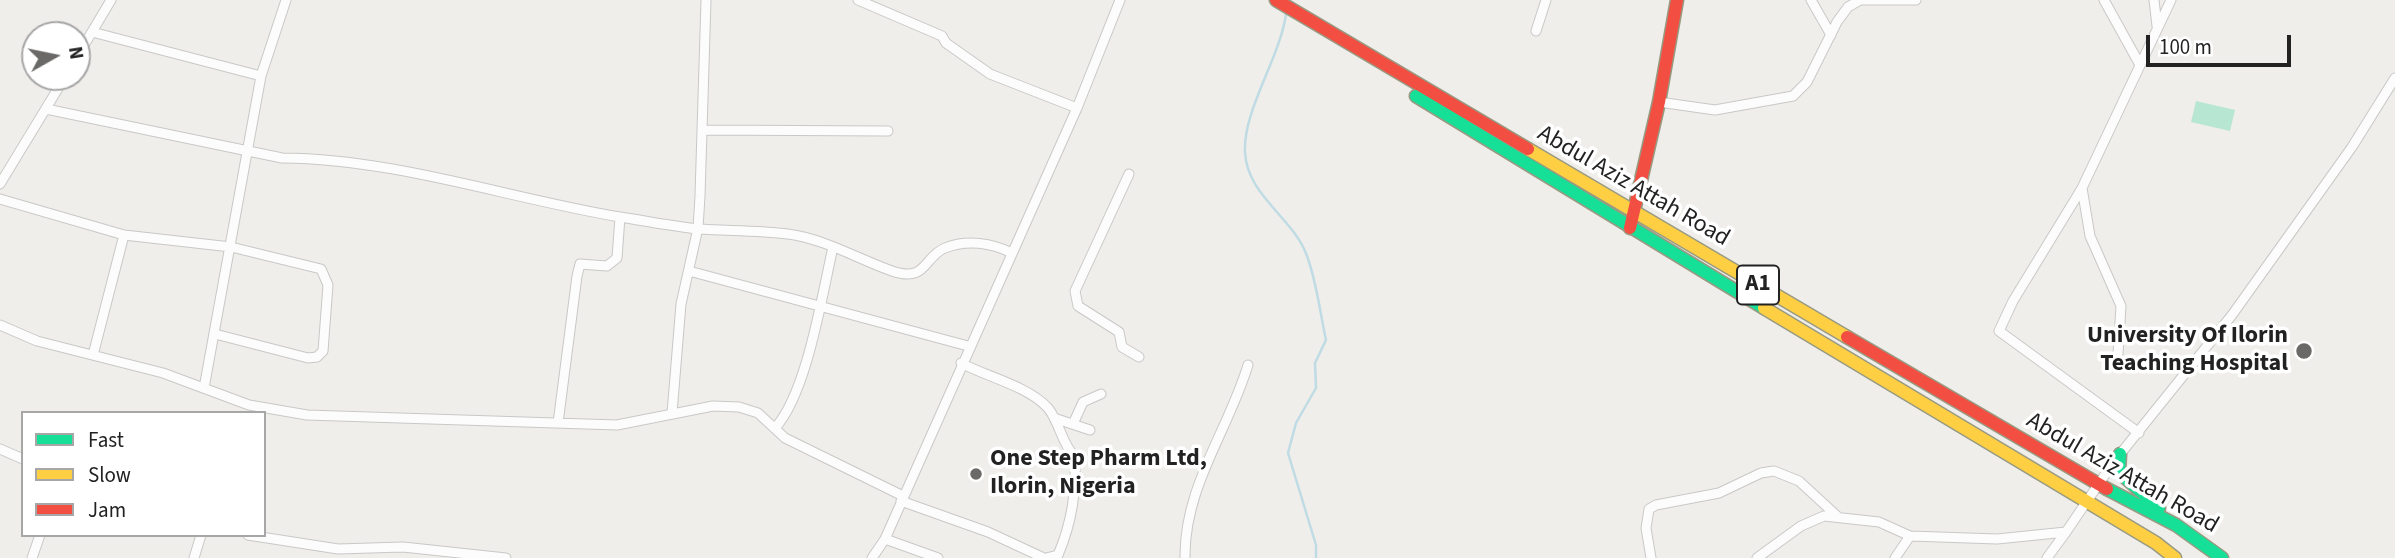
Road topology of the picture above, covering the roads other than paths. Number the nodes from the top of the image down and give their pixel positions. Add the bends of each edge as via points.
1 (111, 0) edge
2 (286, 0) edge
3 (706, 0) edge
4 (858, 0) edge
5 (1120, 0) edge
6 (1263, 0) edge
7 (1546, 0) edge
8 (1677, 0) edge
9 (1811, 0) edge
10 (1916, 0) edge
11 (2104, 0) edge
12 (2154, 0) edge
13 (2171, 0) edge
14 (876, 3) edge
15 (1285, 9) edge
16 (2157, 28) junction
17 (1536, 31) dead end
18 (92, 32) joint
19 (1831, 35) junction
20 (2140, 65) junction
21 (261, 76) junction
22 (2395, 78) edge
23 (57, 91) edge
24 (1659, 102) junction
25 (1077, 108) junction
26 (46, 109) junction
27 (702, 130) junction
28 (888, 131) dead end
29 (248, 151) junction
30 (1129, 174) dead end
31 (0, 184) edge
32 (2082, 188) junction
33 (0, 199) edge
34 (1634, 212) junction
35 (620, 217) junction
36 (1630, 228) junction
37 (698, 229) junction
38 (124, 235) junction
39 (231, 247) junction
40 (834, 247) junction
41 (1012, 253) junction
42 (689, 271) junction
43 (819, 305) junction
44 (0, 325) edge
45 (215, 334) junction
46 (968, 346) junction
47 (2118, 354) dead end
48 (93, 355) junction
49 (1139, 357) dead end
50 (961, 362) junction
51 (1248, 365) dead end
52 (204, 388) junction
53 (1101, 394) dead end
54 (672, 413) junction
55 (1054, 418) junction
56 (558, 423) junction
57 (1073, 424) junction
58 (775, 428) junction
59 (1090, 430) dead end
60 (2138, 433) junction
61 (0, 449) edge
62 (2120, 454) junction
63 (21, 458) edge
64 (2097, 484) junction
65 (902, 498) junction
66 (2087, 502) junction
67 (1837, 516) junction
68 (2176, 524) junction
69 (2066, 532) junction
70 (1910, 536) junction
71 (39, 537) edge
72 (200, 537) edge
73 (257, 537) edge
74 (885, 538) junction
75 (338, 554) edge
76 (32, 558) edge
77 (194, 558) edge
78 (506, 558) edge
79 (872, 558) edge
80 (938, 558) edge
81 (1045, 558) edge
82 (1185, 558) edge
83 (1651, 558) edge
84 (1757, 558) edge
85 (1895, 558) edge
86 (2047, 558) edge
87 (2175, 558) edge
88 (2222, 558) edge

1 - 18 street
2 - 21 street
3 - 27 street
4 - 14 street
5 - 25 street
6 - 15 main road, Abdul Aziz Attah Road / A1
7 - 17 street
8 - 24 main road
9 - 19 street
10 - 19 street via 1860,0 1848,7
11 - 20 street
12 - 16 street
13 - 16 street
14 - 25 street via 942,36 990,74
15 - 34 main road, Abdul Aziz Attah Road / A1
15 - 36 main road, Abdul Aziz Attah Road / A1
16 - 20 street
18 - 21 street
19 - 24 street via 1807,82 1793,96 1715,110
20 - 32 street
21 - 29 street
22 - 60 street via 2352,147 2232,315
23 - 26 street
24 - 34 main road
25 - 41 street
26 - 29 street
26 - 31 street
27 - 28 street
27 - 37 street
29 - 35 street via 381,166
29 - 39 street
30 - 49 street via 1075,299 1078,306 1119,332 1122,347
32 - 47 street via 2091,236 2121,306
32 - 60 street via 1999,331
33 - 38 street
34 - 36 main road
34 - 64 main road, Abdul Aziz Attah Road / A1
35 - 37 street
35 - 56 street via 617,258 607,266 580,264
36 - 66 main road, Abdul Aziz Attah Road / A1
37 - 40 street via 788,234
37 - 42 street
38 - 39 street
38 - 48 street
39 - 45 street
39 - 45 street via 321,269 328,285 323,351 308,358
40 - 41 street via 909,274 922,271 936,253 953,246 979,243
40 - 43 street
41 - 46 street
42 - 43 street
42 - 54 street via 681,304
43 - 46 street
43 - 58 street via 797,389
44 - 48 street via 37,341
45 - 52 street
46 - 50 street
48 - 52 street
50 - 55 street via 1034,396
50 - 65 street
51 - 82 street via 1236,403 1198,480
52 - 56 street via 249,405 307,415
53 - 57 street via 1083,402
54 - 56 street via 617,425
54 - 58 street via 740,407 758,413
55 - 57 street
55 - 81 street via 1074,456 1074,496 1058,555
57 - 59 street
58 - 65 street via 785,438
60 - 62 street
61 - 63 street
62 - 64 street
62 - 68 main road via 2119,472
64 - 66 street
64 - 68 main road, Abdul Aziz Attah Road / A1
65 - 74 street
65 - 81 street
66 - 69 street
66 - 87 main road, Abdul Aziz Attah Road / A1
67 - 70 street via 1879,522
67 - 83 street via 1787,474 1761,472 1729,490 1649,509 1646,528
67 - 84 street via 1801,526
68 - 88 main road, Abdul Aziz Attah Road / A1
69 - 70 street via 1997,539
69 - 86 street
70 - 85 street
71 - 76 street
72 - 77 street
73 - 75 street
74 - 79 street
74 - 80 street
75 - 78 street via 403,547

